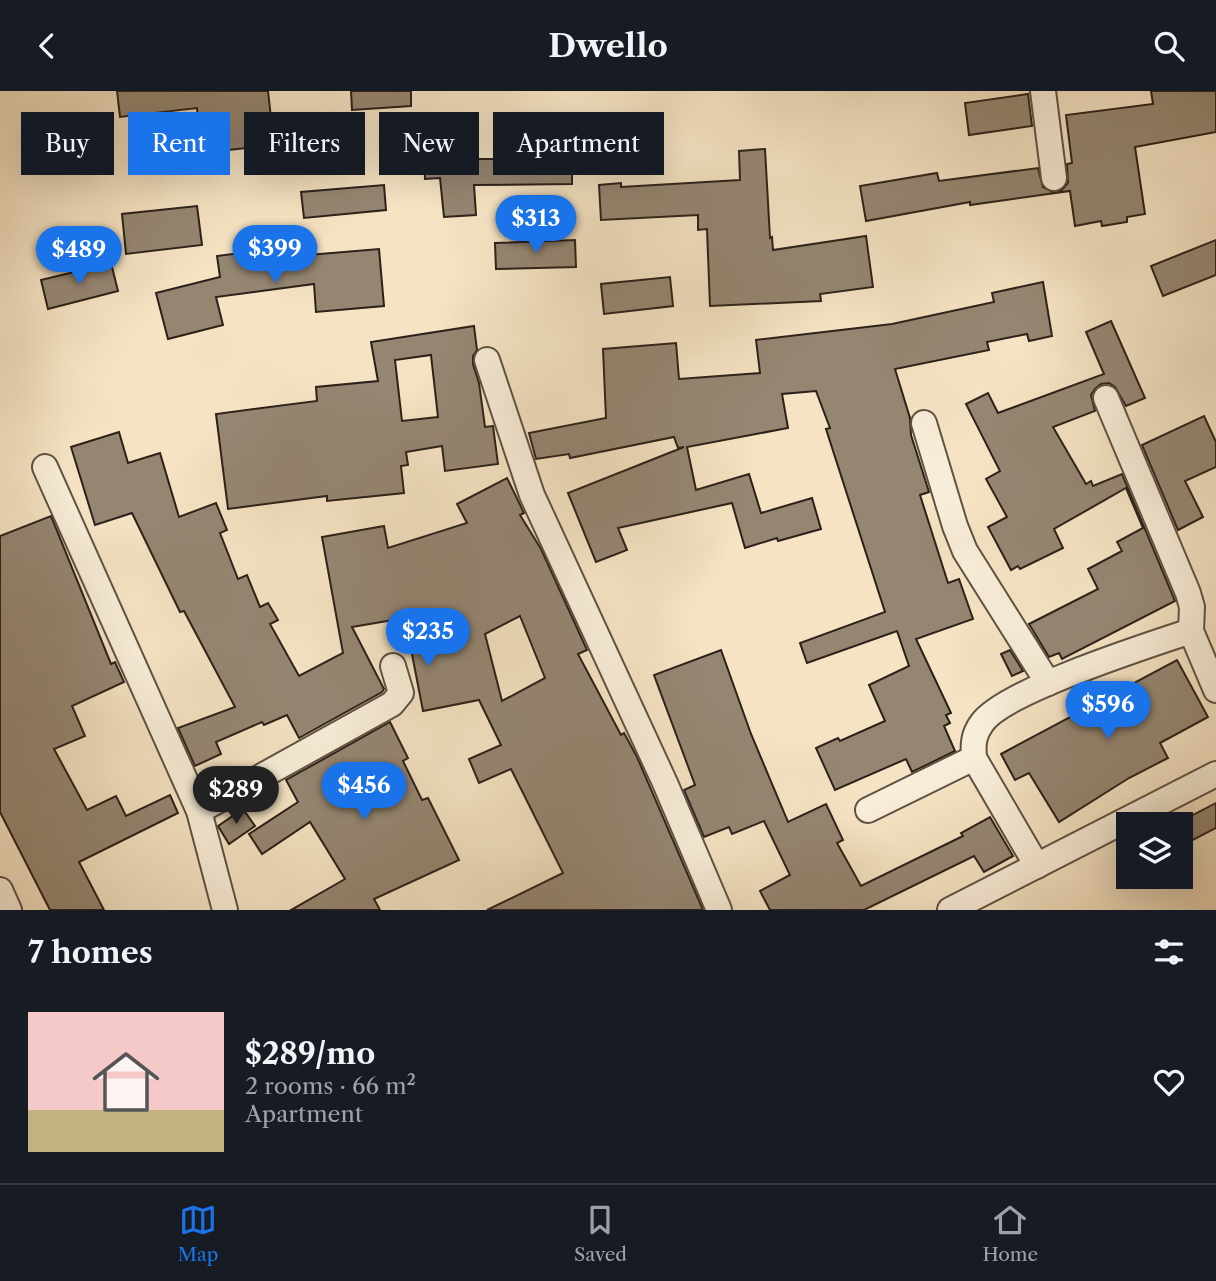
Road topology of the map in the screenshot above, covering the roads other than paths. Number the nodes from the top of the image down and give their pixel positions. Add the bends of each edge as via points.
1 (1043, 91) edge
2 (1054, 178) dead end
3 (487, 360) dead end
4 (1106, 398) dead end
5 (924, 423) dead end
6 (45, 467) dead end
7 (1191, 631) junction
8 (393, 666) dead end
9 (1048, 683) junction
10 (1216, 690) edge
11 (974, 758) junction
12 (1216, 773) edge
13 (868, 810) dead end
14 (199, 811) junction
15 (1037, 866) junction
16 (0, 890) edge
17 (9, 910) edge
18 (225, 910) edge
19 (719, 910) edge
20 (950, 910) edge

1 - 2 street
3 - 19 street via 532,495
4 - 7 street via 1188,593
5 - 9 street via 965,551
6 - 14 street
7 - 9 street
7 - 10 street
8 - 14 street via 401,693 392,704
9 - 11 street via 983,721 973,740
11 - 13 street
11 - 15 street
12 - 15 street
14 - 18 street
15 - 20 street
16 - 17 street

